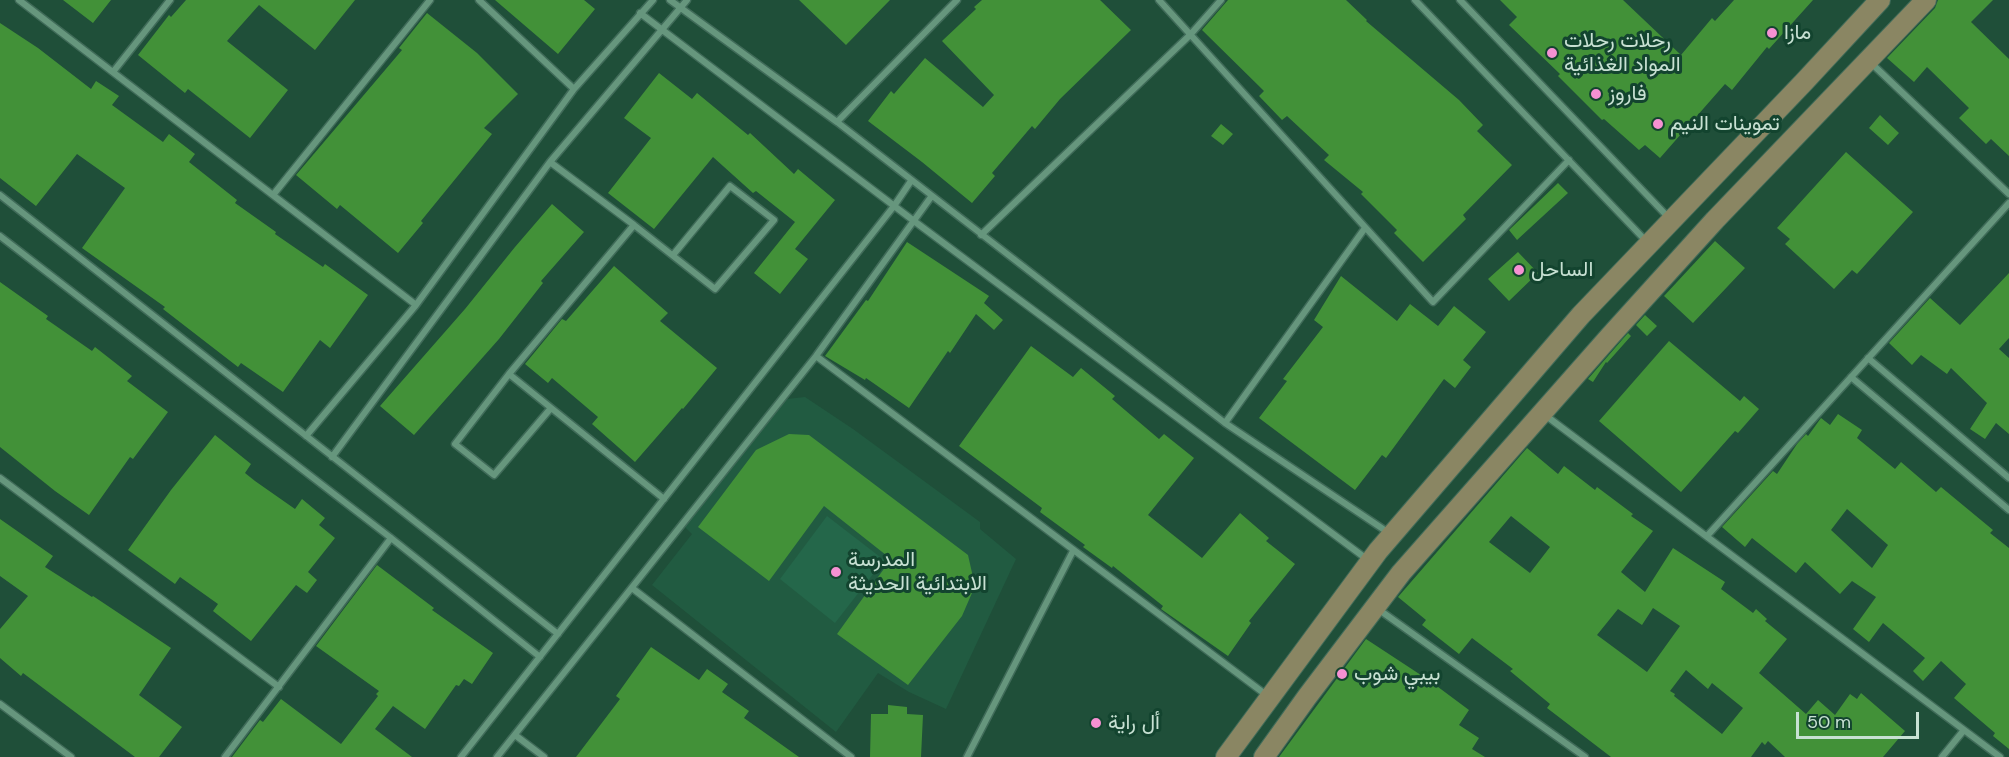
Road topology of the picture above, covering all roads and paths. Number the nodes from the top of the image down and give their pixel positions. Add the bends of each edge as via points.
1 (20, 0) edge
2 (170, 0) edge
3 (429, 0) edge
4 (479, 0) edge
5 (652, 0) edge
6 (670, 0) edge
7 (687, 0) edge
8 (957, 0) edge
9 (1159, 0) edge
10 (1221, 0) edge
11 (1415, 0) edge
12 (1460, 0) edge
13 (1880, 0) edge
14 (1926, 0) edge
15 (679, 8) junction
16 (640, 13) junction
17 (662, 30) junction
18 (1190, 34) junction
19 (1868, 60) junction
20 (113, 72) junction
21 (574, 89) junction
22 (837, 122) junction
23 (1569, 160) junction
24 (550, 162) junction
25 (911, 181) junction
26 (2009, 194) edge
27 (0, 195) edge
28 (273, 195) junction
29 (931, 197) junction
30 (2009, 203) edge
31 (894, 206) junction
32 (1672, 220) junction
33 (914, 222) junction
34 (634, 225) junction
35 (1365, 228) junction
36 (981, 235) junction
37 (0, 236) edge
38 (1649, 243) junction
39 (673, 255) junction
40 (416, 304) junction
41 (816, 356) junction
42 (1868, 358) junction
43 (509, 374) junction
44 (1851, 377) junction
45 (551, 408) junction
46 (1542, 413) junction
47 (1224, 423) junction
48 (306, 436) junction
49 (332, 457) junction
50 (0, 478) edge
51 (2009, 478) edge
52 (664, 498) junction
53 (2009, 510) edge
54 (1392, 535) junction
55 (1707, 536) junction
56 (391, 538) junction
57 (1073, 551) junction
58 (1370, 562) junction
59 (632, 588) junction
60 (1376, 607) junction
61 (558, 634) junction
62 (540, 657) junction
63 (279, 687) junction
64 (1269, 697) junction
65 (0, 704) edge
66 (1964, 730) junction
67 (515, 735) junction
68 (71, 757) edge
69 (225, 757) edge
70 (461, 757) edge
71 (497, 757) edge
72 (544, 757) edge
73 (851, 757) edge
74 (968, 757) edge
75 (1226, 757) edge
76 (1264, 757) edge
77 (1585, 757) edge
78 (1942, 757) edge
79 (2000, 757) edge

1 - 20 street
2 - 20 street
3 - 28 street
4 - 21 street
5 - 16 street
6 - 15 street
7 - 15 street
8 - 22 street
9 - 18 street
10 - 18 street
11 - 23 street
12 - 32 street
13 - 32 main road
14 - 19 main road
15 - 17 street
15 - 22 street
16 - 17 street
16 - 21 street
17 - 24 street
17 - 31 street
18 - 35 street
18 - 36 street
19 - 26 street
19 - 46 main road via 1715,220
20 - 28 street
21 - 40 street
22 - 25 street
23 - 35 street via 1433,302
23 - 38 street
24 - 34 street
24 - 49 street
25 - 29 street
25 - 31 street
27 - 48 street
28 - 40 street
29 - 33 street
29 - 36 street
30 - 42 street
31 - 33 street
31 - 52 street
32 - 38 main road
33 - 41 street
33 - 58 street
34 - 39 street
34 - 43 street
35 - 47 street
36 - 47 street
37 - 56 street
38 - 54 main road via 1581,315
39 - 39 street via 714,289 774,220 730,186
40 - 48 street
41 - 57 street
41 - 59 street
42 - 44 street
42 - 51 street
43 - 45 street
43 - 45 street via 455,444 470,457 494,476
44 - 53 street
44 - 55 street
45 - 52 street
46 - 55 street
46 - 60 main road via 1401,573
47 - 54 street
48 - 49 street
49 - 61 street
50 - 63 street
52 - 61 street
54 - 58 main road
55 - 66 street
56 - 62 street
56 - 63 street
57 - 64 street
57 - 74 street
58 - 64 main road
59 - 67 street
59 - 73 street
60 - 76 main road
60 - 77 street
61 - 62 street
62 - 70 street
63 - 69 street
64 - 75 main road
65 - 68 street
66 - 78 street
66 - 79 street
67 - 71 street
67 - 72 street

